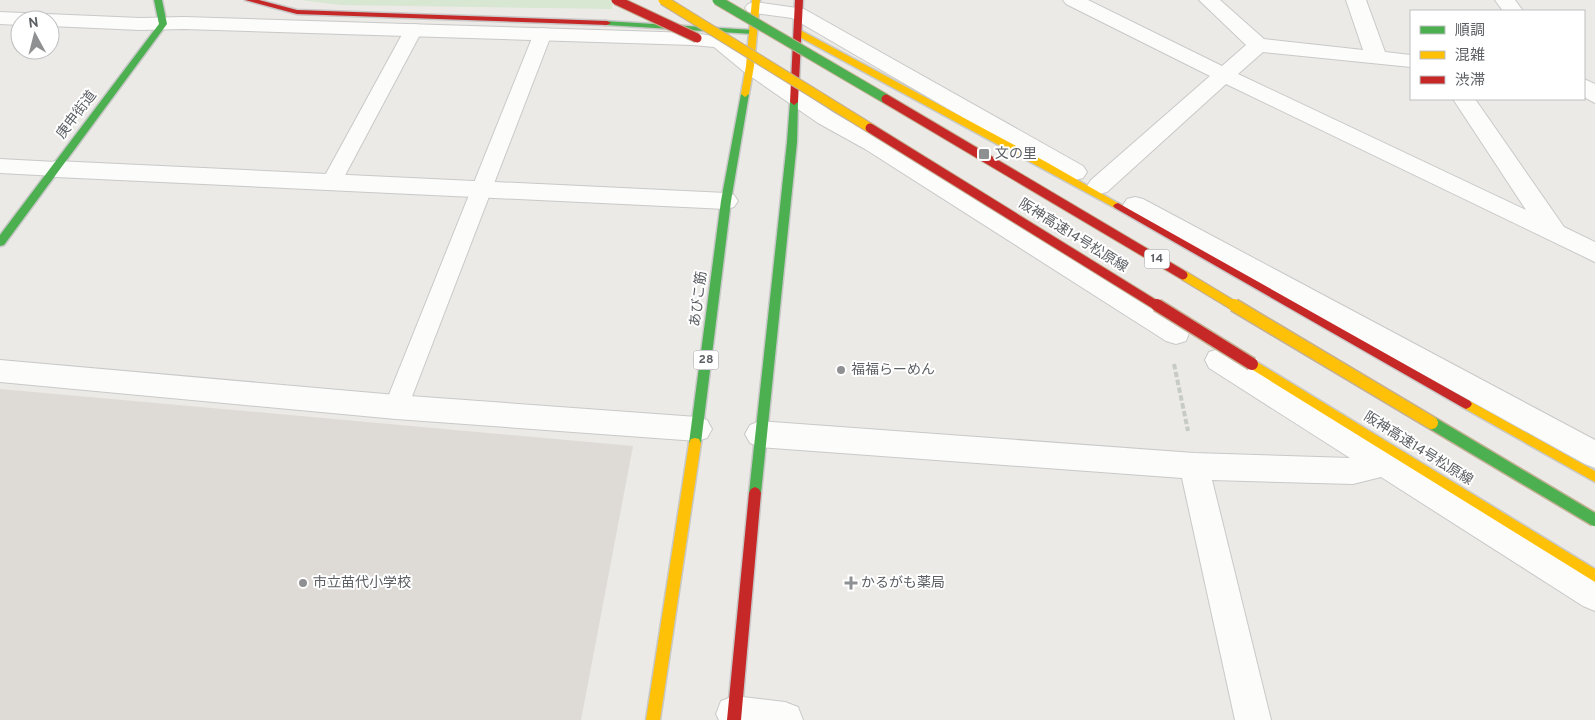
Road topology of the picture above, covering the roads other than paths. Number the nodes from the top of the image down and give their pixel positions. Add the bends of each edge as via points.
1 (158, 0) edge
2 (249, 0) edge
3 (616, 0) edge
4 (663, 0) edge
5 (717, 0) edge
6 (1073, 0) edge
7 (1209, 0) edge
8 (1356, 0) edge
9 (755, 4) edge
10 (798, 15) edge
11 (60, 20) edge
12 (163, 24) junction
13 (547, 26) junction
14 (414, 29) junction
15 (753, 32) junction
16 (1258, 45) junction
17 (1376, 58) junction
18 (1410, 61) edge
19 (750, 66) junction
20 (1226, 76) junction
21 (1585, 87) edge
22 (807, 95) junction
23 (1595, 96) edge
24 (1465, 100) edge
25 (0, 166) edge
26 (56, 168) junction
27 (332, 181) junction
28 (1099, 186) junction
29 (481, 188) junction
30 (726, 201) junction
31 (1555, 233) junction
32 (0, 242) edge
33 (1595, 252) edge
34 (0, 370) edge
35 (396, 407) junction
36 (697, 428) junction
37 (760, 434) junction
38 (1594, 458) edge
39 (1385, 463) junction
40 (1194, 466) junction
41 (1595, 520) edge
42 (1595, 576) edge
43 (1595, 595) edge
44 (734, 717) edge
45 (653, 720) edge
46 (785, 720) edge
47 (1253, 720) edge

1 - 12 main road
2 - 13 main road via 297,12
3 - 22 main road, bridge
4 - 22 main road, 阪神高速14号松原線, bridge
5 - 41 main road, 阪神高速14号松原線 / 14, bridge
6 - 20 street
7 - 16 street
8 - 17 street
9 - 10 street
9 - 15 main road, あびこ筋 / 28
10 - 22 main road
10 - 28 street
10 - 38 main road via 1045,165
11 - 12 street
12 - 14 street
12 - 26 main road, 庚申街道
13 - 14 street
13 - 15 main road
13 - 19 street via 719,42
13 - 29 lane
14 - 27 lane
15 - 19 main road, あびこ筋 / 28
16 - 17 street
16 - 20 street
17 - 18 street
19 - 22 street
19 - 30 main road, あびこ筋 / 28
20 - 28 street
20 - 31 street
21 - 23 street
22 - 37 main road
22 - 39 street via 826,118 873,144
22 - 42 main road, 阪神高速14号松原線, bridge
24 - 31 street
25 - 26 lane
26 - 27 street
26 - 32 main road, 庚申街道
27 - 29 street
28 - 38 street
29 - 30 street
29 - 35 lane
30 - 36 main road, あびこ筋 / 28
31 - 33 street
34 - 35 street
35 - 36 street
36 - 45 main road, あびこ筋 / 28
37 - 40 street
37 - 44 main road
39 - 40 street via 1353,471
39 - 43 street
40 - 47 street
44 - 46 street

